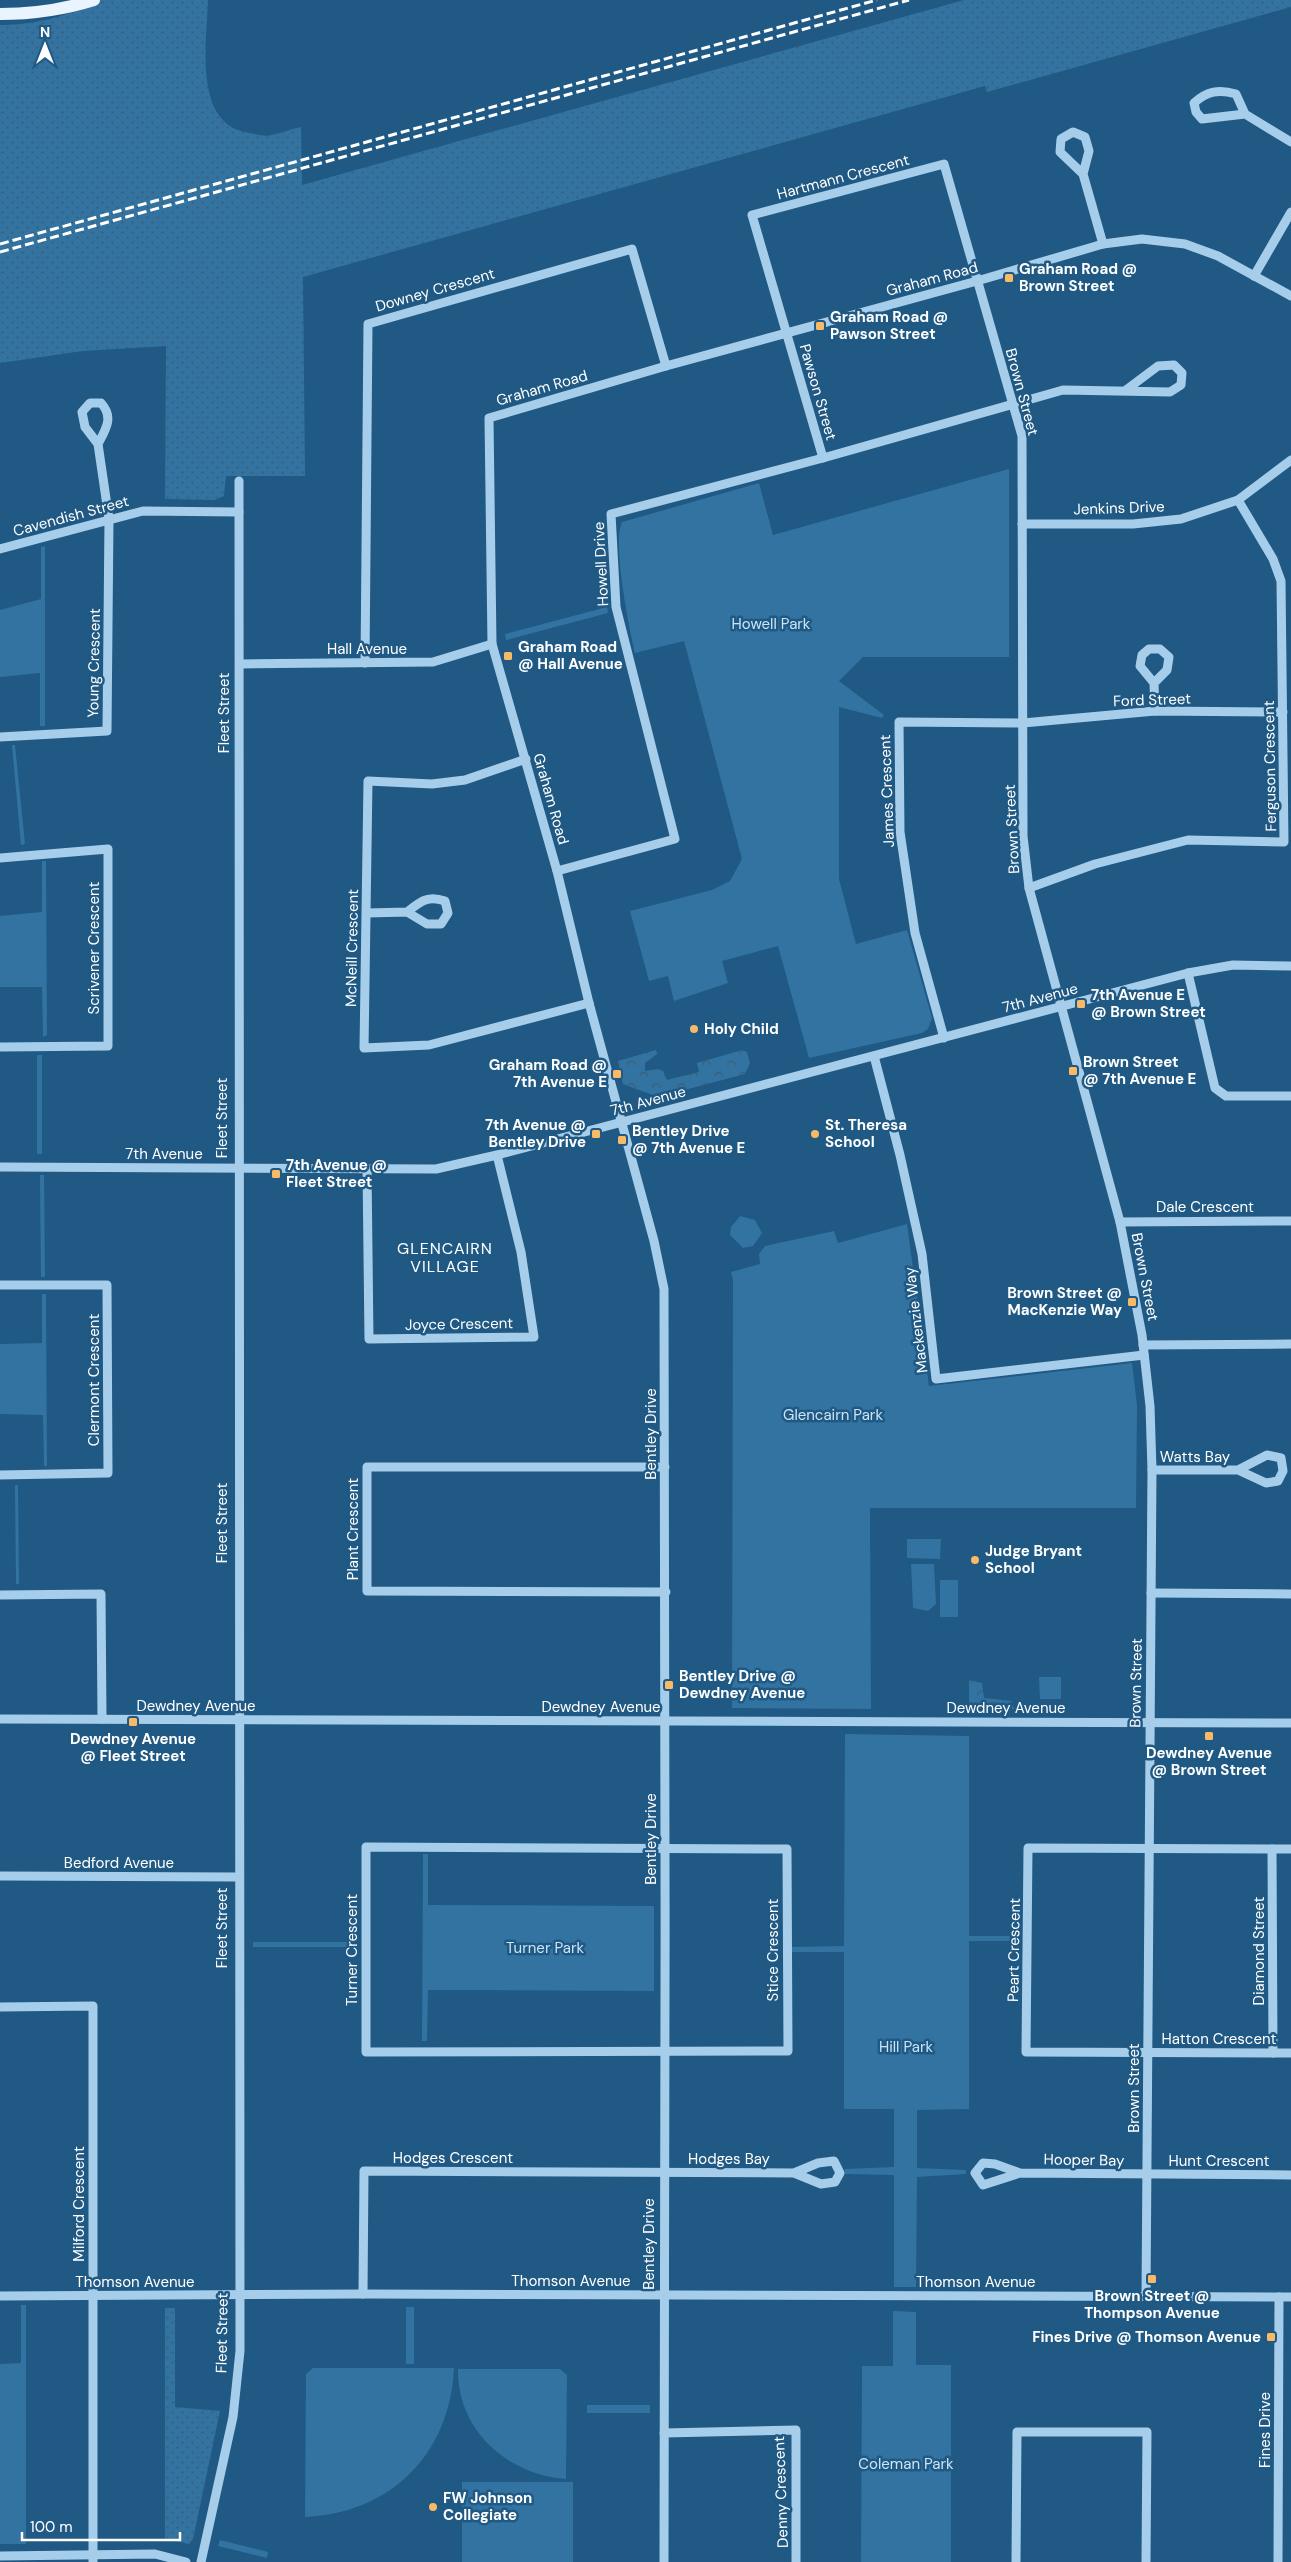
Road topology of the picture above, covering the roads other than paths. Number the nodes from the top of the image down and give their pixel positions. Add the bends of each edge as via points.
1 (94, 0) edge
2 (0, 14) edge
3 (1245, 114) junction
4 (1291, 142) edge
5 (1083, 174) junction
6 (1291, 212) edge
7 (1103, 244) junction
8 (1254, 276) junction
9 (977, 281) junction
10 (1291, 296) edge
11 (788, 333) junction
12 (666, 366) junction
13 (1126, 390) junction
14 (1012, 404) junction
15 (98, 444) dead end
16 (823, 458) junction
17 (1291, 460) edge
18 (239, 481) dead end
19 (1238, 500) junction
20 (239, 512) junction
21 (109, 518) junction
22 (1022, 524) junction
23 (0, 549) edge
24 (1287, 618) edge
25 (492, 644) junction
26 (364, 662) junction
27 (240, 664) junction
28 (1154, 683) dead end
29 (1155, 711) junction
30 (1283, 712) junction
31 (1023, 723) junction
32 (0, 738) edge
33 (526, 759) junction
34 (0, 858) edge
35 (557, 871) junction
36 (1029, 888) junction
37 (407, 912) dead end
38 (367, 913) junction
39 (1291, 966) edge
40 (1188, 973) junction
41 (589, 1003) junction
42 (1061, 1006) junction
43 (944, 1038) junction
44 (0, 1048) edge
45 (874, 1056) junction
46 (1291, 1096) edge
47 (622, 1122) junction
48 (497, 1156) junction
49 (0, 1167) edge
50 (238, 1168) junction
51 (367, 1168) junction
52 (1291, 1221) edge
53 (1120, 1222) junction
54 (0, 1285) edge
55 (1291, 1344) edge
56 (1143, 1345) junction
57 (1144, 1355) junction
58 (665, 1467) junction
59 (1152, 1470) junction
60 (1238, 1470) junction
61 (0, 1475) edge
62 (666, 1592) junction
63 (1151, 1593) junction
64 (1291, 1594) edge
65 (0, 1595) edge
66 (0, 1719) edge
67 (102, 1720) junction
68 (239, 1720) junction
69 (665, 1721) junction
70 (1150, 1722) junction
71 (1291, 1722) edge
72 (664, 1848) junction
73 (1149, 1849) junction
74 (1272, 1849) junction
75 (1291, 1849) edge
76 (0, 1876) edge
77 (238, 1877) junction
78 (0, 2007) edge
79 (665, 2052) junction
80 (1148, 2053) junction
81 (1273, 2053) junction
82 (1291, 2053) edge
83 (664, 2173) junction
84 (794, 2173) dead end
85 (1020, 2173) dead end
86 (1147, 2175) junction
87 (1291, 2175) edge
88 (362, 2294) junction
89 (240, 2295) junction
90 (663, 2295) junction
91 (0, 2296) edge
92 (92, 2296) junction
93 (1146, 2296) junction
94 (1279, 2297) junction
95 (1291, 2297) edge
96 (664, 2433) junction
97 (0, 2556) edge
98 (93, 2559) edge
99 (186, 2562) edge
100 (201, 2562) edge
101 (664, 2562) edge
102 (796, 2562) edge
103 (1016, 2562) edge
104 (1146, 2562) edge
105 (1278, 2562) edge

1 - 2 main road via 67,9
3 - 3 street via 1236,94 1221,90 1202,95 1194,103 1202,119
3 - 4 street
5 - 5 street via 1089,151 1085,137 1073,132 1061,139 1060,152
5 - 7 street
6 - 8 street
7 - 8 street, Graham Road via 1142,239 1185,244 1218,256
7 - 9 street, Graham Road
8 - 10 street, Graham Road
9 - 11 street, Graham Road
9 - 11 street, Hartmann Crescent via 944,164 752,215
9 - 14 street, Brown Street
11 - 12 street, Graham Road
11 - 16 street, Pawson Street
12 - 25 street, Graham Road via 489,418
12 - 26 street, Downey Crescent via 632,249 368,324
13 - 13 street, Howell Drive via 1170,392 1181,385 1182,373 1174,365 1158,366
13 - 14 street, Howell Drive via 1063,390
14 - 16 street, Howell Drive
14 - 22 street, Brown Street via 1022,436
15 - 21 street
16 - 35 street, Howell Drive via 611,514 616,607 675,839
17 - 19 street, Jenkins Drive
18 - 20 street, Fleet Street
19 - 22 street, Jenkins Drive via 1180,519 1133,524
19 - 24 street, Ferguson Crescent via 1273,559 1281,581
20 - 21 street, Cavendish Street via 143,511
20 - 27 street, Fleet Street
21 - 23 street, Cavendish Street
21 - 32 street, Young Crescent via 107,731
22 - 31 street, Brown Street
24 - 30 street, Ferguson Crescent
25 - 26 street, Hall Avenue via 433,662
25 - 33 street, Graham Road
26 - 27 street, Hall Avenue
27 - 50 street, Fleet Street
28 - 29 street
29 - 30 street, Ford Street
29 - 31 street, Ford Street
30 - 36 street, Ferguson Crescent via 1284,842 1188,840 1095,864
31 - 36 street, Brown Street via 1023,836
31 - 43 street, James Crescent via 899,722 900,832 916,933
33 - 35 street, Graham Road
33 - 38 street, McNeill Crescent via 465,780 432,784 368,781
34 - 44 street, Scrivener Crescent via 108,848 108,1046
35 - 41 street, Graham Road
36 - 42 street, Brown Street
37 - 38 street
38 - 41 street, McNeill Crescent via 364,1048 429,1045
39 - 40 street, 7th Avenue via 1233,964
40 - 42 street, 7th Avenue
40 - 46 street via 1215,1088 1226,1096
41 - 47 street, Graham Road
42 - 43 street, 7th Avenue
42 - 53 street, Brown Street
43 - 45 street, 7th Avenue
45 - 47 street, 7th Avenue
45 - 57 street, Mackenzie Way via 922,1254 936,1379
47 - 48 street, 7th Avenue
47 - 58 street, Bentley Drive via 664,1289
48 - 51 street, 7th Avenue via 436,1169
48 - 51 street, Joyce Crescent via 521,1252 534,1337 369,1339
49 - 50 street, 7th Avenue
50 - 51 street, 7th Avenue
50 - 68 street, Fleet Street
52 - 53 street, Dale Crescent
53 - 56 street, Brown Street
54 - 61 street, Clermont Crescent via 107,1285 108,1473
55 - 56 street
56 - 57 street, Brown Street
57 - 59 street, Brown Street
58 - 62 street, Bentley Drive
58 - 62 street, Plant Crescent via 367,1467 367,1591
59 - 60 street, Watts Bay
59 - 63 street, Brown Street
60 - 60 street, Watts Bay via 1266,1483 1278,1482 1283,1472 1281,1458 1267,1455
62 - 69 street, Bentley Drive
63 - 64 street
63 - 70 street, Brown Street
65 - 67 street via 101,1594
66 - 67 street, Dewdney Avenue
67 - 68 street, Dewdney Avenue
68 - 69 street, Dewdney Avenue
68 - 77 street, Fleet Street
69 - 70 street, Dewdney Avenue
69 - 72 street, Bentley Drive
70 - 71 street, Dewdney Avenue
70 - 73 street, Brown Street
72 - 79 street, Bentley Drive
72 - 79 street, Stice Crescent via 787,1849 788,2042 788,2051
72 - 79 street, Turner Crescent via 366,1847 366,2052
73 - 74 street
73 - 80 street, Brown Street
73 - 80 street, Peart Crescent via 1028,1848 1026,2052
74 - 75 street
74 - 81 street, Diamond Street
76 - 77 street, Bedford Avenue
77 - 89 street, Fleet Street
78 - 92 street, Milford Crescent via 93,2006
79 - 83 street, Bentley Drive
80 - 81 street, Hatton Crescent
80 - 86 street, Brown Street
81 - 82 street, Hatton Crescent
83 - 84 street, Hodges Bay
83 - 88 street, Hodges Crescent via 364,2171
83 - 90 street, Bentley Drive
85 - 86 street, Hooper Bay
86 - 87 street, Hunt Crescent
86 - 93 street, Brown Street
88 - 89 street, Thomson Avenue
88 - 90 street, Thomson Avenue
89 - 92 street, Thomson Avenue
89 - 100 street, Fleet Street via 240,2352 233,2417
90 - 93 street, Thomson Avenue
90 - 96 street, Bentley Drive
91 - 92 street, Thomson Avenue
92 - 98 street, Milford Crescent
93 - 94 street, Thomson Avenue
94 - 95 street, Thomson Avenue
94 - 105 street, Fines Drive
96 - 101 street, Bentley Drive
96 - 102 street, Denny Crescent via 796,2430
97 - 98 street
98 - 99 street via 155,2554
103 - 104 street via 1016,2432 1148,2432

